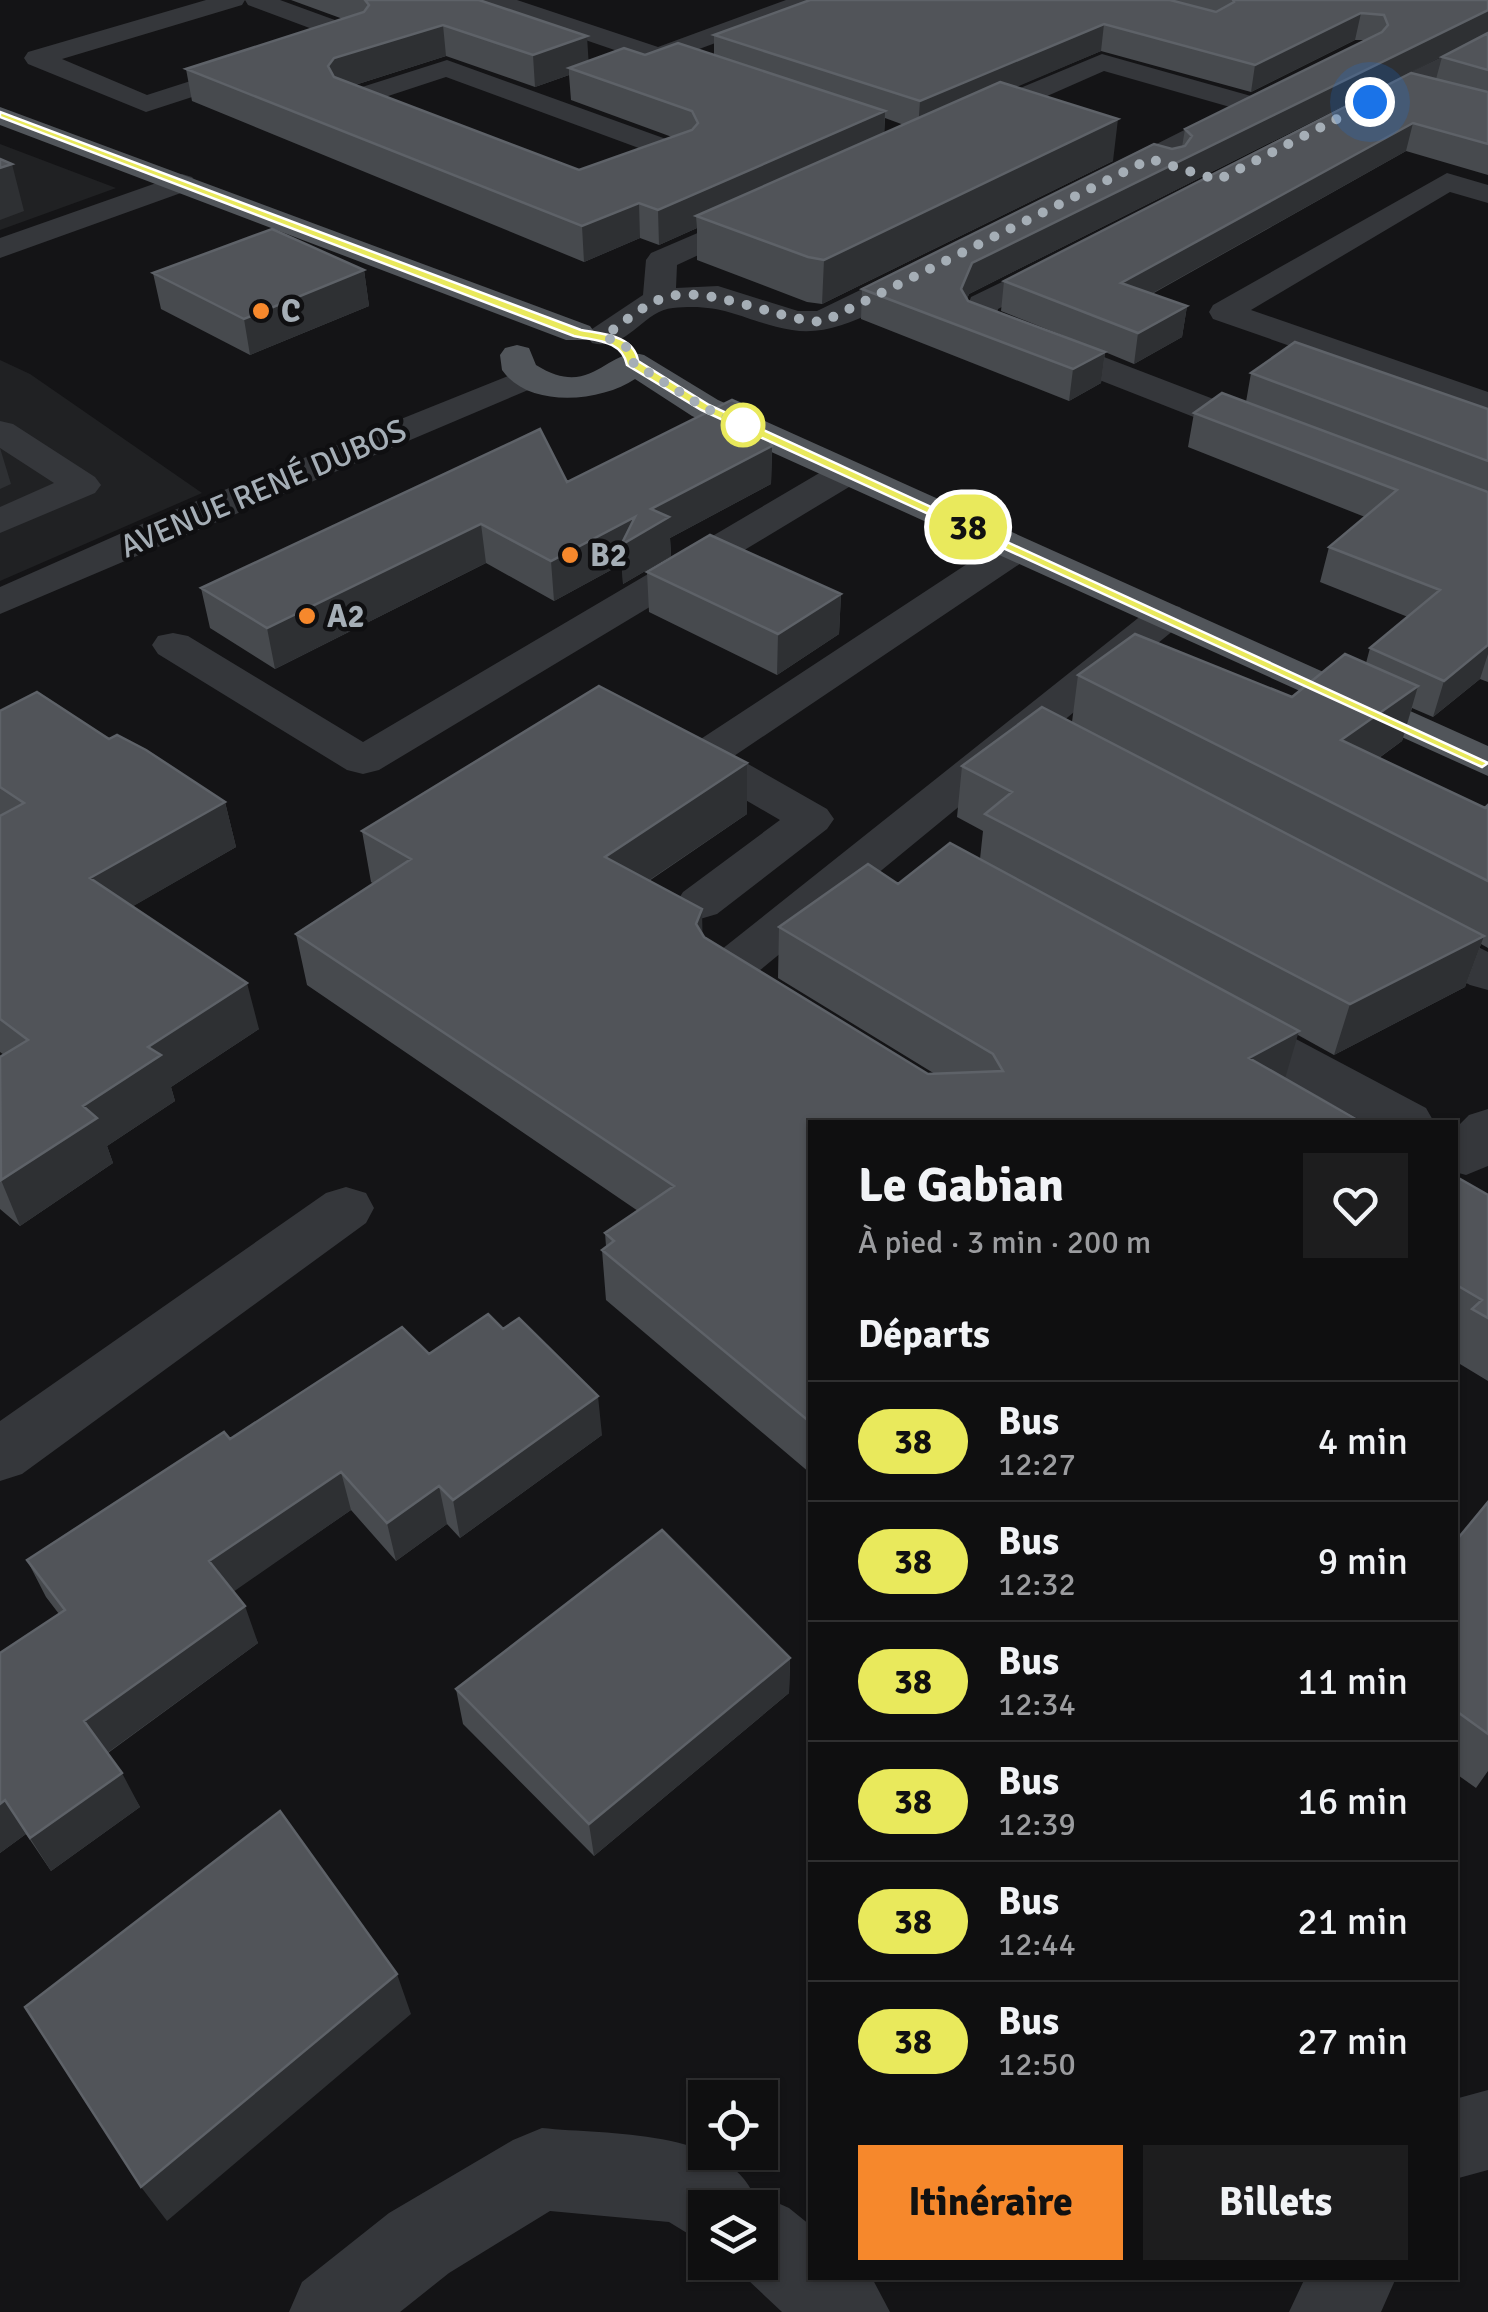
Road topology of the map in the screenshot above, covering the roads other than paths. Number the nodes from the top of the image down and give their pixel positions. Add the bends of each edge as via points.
1 (139, 0) edge
2 (233, 0) edge
3 (257, 0) edge
4 (492, 0) edge
5 (809, 0) edge
6 (180, 16) junction
7 (1488, 42) edge
8 (658, 55) junction
9 (622, 68) edge
10 (1300, 82) edge
11 (751, 86) edge
12 (570, 87) edge
13 (1400, 87) junction
14 (1435, 96) edge
15 (535, 100) junction
16 (1254, 105) junction
17 (994, 109) junction
18 (0, 114) edge
19 (1028, 120) edge
20 (1334, 121) edge
21 (964, 123) edge
22 (1115, 148) edge
23 (1150, 159) junction
24 (1184, 170) edge
25 (182, 182) junction
26 (1081, 193) edge
27 (1488, 194) edge
28 (799, 198) edge
29 (1100, 242) edge
30 (0, 249) edge
31 (960, 253) edge
32 (418, 272) junction
33 (659, 299) junction
34 (591, 335) junction
35 (632, 362) junction
36 (522, 366) junction
37 (583, 386) junction
38 (1488, 404) edge
39 (705, 408) junction
40 (0, 432) edge
41 (1301, 446) edge
42 (846, 474) junction
43 (0, 521) edge
44 (1016, 549) junction
45 (0, 602) edge
46 (1166, 616) junction
47 (172, 645) dead end
48 (1488, 764) edge
49 (889, 840) junction
50 (941, 868) edge
51 (700, 903) edge
52 (1368, 910) edge
53 (1488, 972) edge
54 (1183, 1000) edge
55 (805, 1023) edge
56 (1403, 1120) edge
57 (1488, 1129) edge
58 (1458, 1151) edge
59 (346, 1208) dead end
60 (0, 1454) edge
61 (1488, 2130) edge
62 (1458, 2139) edge
63 (694, 2190) edge
64 (778, 2253) edge
65 (808, 2278) edge
66 (810, 2280) edge
67 (1353, 2280) edge
68 (332, 2312) edge
69 (847, 2312) edge
70 (1332, 2312) edge

1 - 6 street
2 - 6 street
3 - 6 street via 356,36 146,104 37,58
4 - 8 street
5 - 8 street
7 - 13 street
8 - 9 street
8 - 11 street
10 - 16 street
12 - 15 street
13 - 14 street
13 - 20 street
15 - 15 street via 447,68 350,100 582,192 680,154
16 - 17 street via 1102,62
16 - 23 street
17 - 19 street
17 - 21 street
18 - 25 main road
22 - 23 street
23 - 24 street
23 - 26 street
25 - 30 street
25 - 32 main road
27 - 38 street via 1448,182 1225,312
28 - 33 street via 662,260
29 - 41 street via 982,304 979,321
31 - 33 street via 823,322 795,321 718,296
32 - 34 main road
32 - 36 main road
33 - 34 street
34 - 35 main road via 626,347
34 - 36 main road via 540,340
35 - 37 main road via 616,378
35 - 39 main road
36 - 37 main road via 562,386
36 - 45 street, AVENUE RENÉ DUBOS
37 - 39 main road
39 - 42 main road
40 - 43 street via 82,486
42 - 44 main road
42 - 47 street via 363,761
44 - 46 main road
44 - 51 street via 703,757 812,819
46 - 48 main road
46 - 49 street via 1042,738
49 - 50 street
49 - 55 street via 725,973
52 - 53 street
54 - 56 street
57 - 58 street via 1466,1155
59 - 60 street
61 - 62 street
63 - 68 street via 684,2183 542,2170 419,2244
64 - 65 street
66 - 69 street
67 - 70 street

